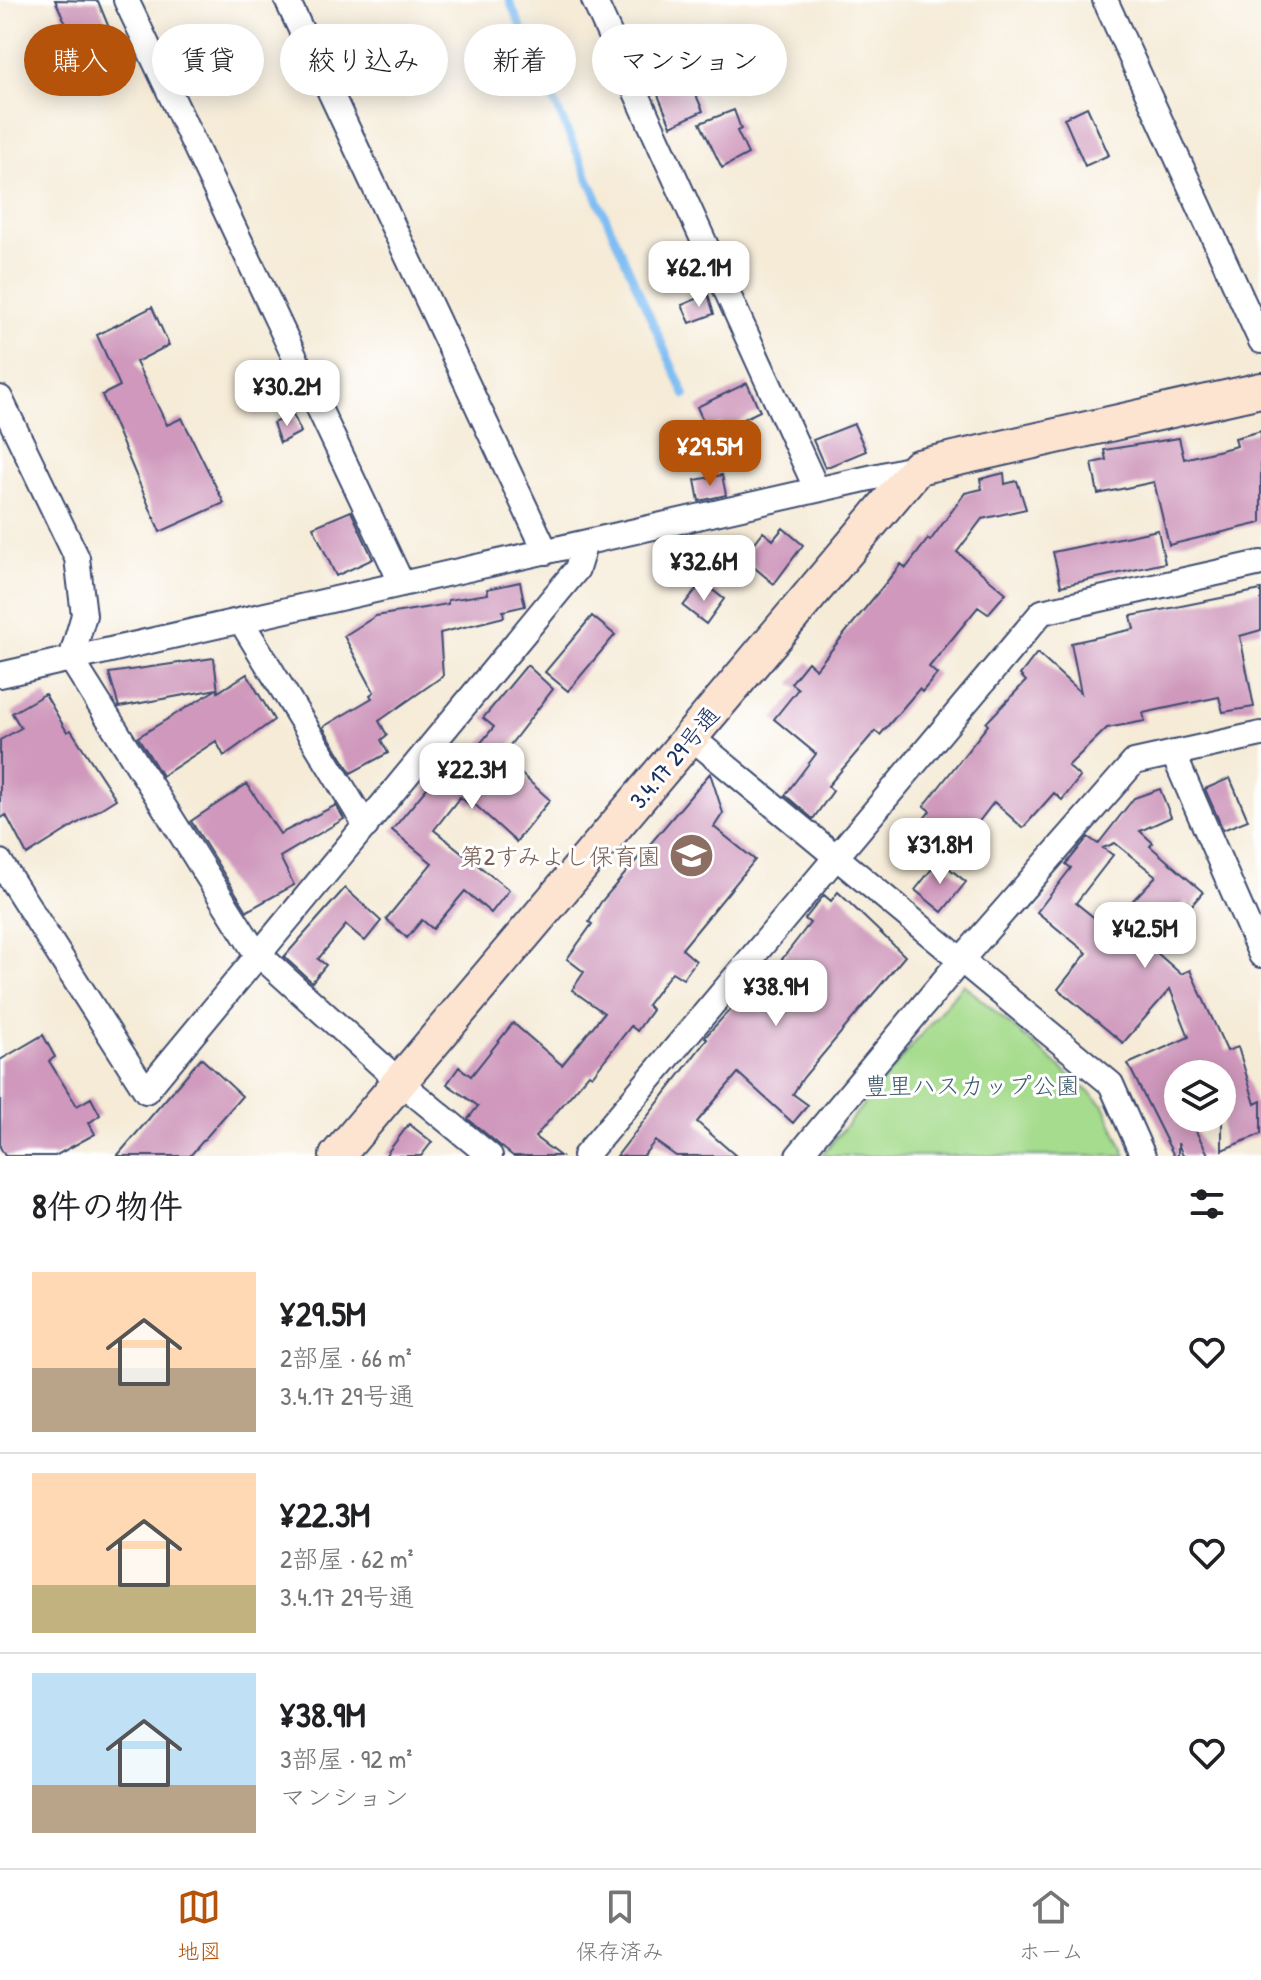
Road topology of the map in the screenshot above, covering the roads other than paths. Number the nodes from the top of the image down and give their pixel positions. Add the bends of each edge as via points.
1 (126, 0) edge
2 (287, 0) edge
3 (594, 0) edge
4 (1105, 0) edge
5 (1261, 341) edge
6 (1261, 390) edge
7 (0, 398) edge
8 (918, 467) junction
9 (817, 490) junction
10 (585, 543) junction
11 (546, 552) junction
12 (1261, 563) edge
13 (402, 584) junction
14 (241, 621) junction
15 (71, 659) junction
16 (0, 675) edge
17 (1261, 734) edge
18 (691, 737) junction
19 (1173, 753) junction
20 (366, 826) junction
21 (836, 856) junction
22 (0, 862) edge
23 (260, 955) junction
24 (1261, 955) edge
25 (961, 960) junction
26 (400, 1082) junction
27 (337, 1156) edge
28 (490, 1156) edge
29 (585, 1156) edge
30 (798, 1156) edge
31 (1143, 1156) edge

1 - 13 street
2 - 11 street
3 - 9 street
4 - 5 street
6 - 8 street
7 - 15 street via 77,558 84,615
8 - 9 street
8 - 18 street, 3.4.17 29号通
9 - 10 street
10 - 11 street
10 - 20 street via 577,569
11 - 13 street
12 - 21 street via 1042,612
13 - 14 street
14 - 15 street
14 - 20 street
15 - 16 street
15 - 23 street
17 - 19 street
18 - 21 street
18 - 26 street, 3.4.17 29号通
19 - 24 street
19 - 25 street via 1134,762
20 - 23 street
21 - 25 street
21 - 29 street
22 - 23 street via 146,1091
23 - 26 street
25 - 30 street
25 - 31 street via 1111,1084
26 - 27 street, 3.4.17 29号通
26 - 28 street

